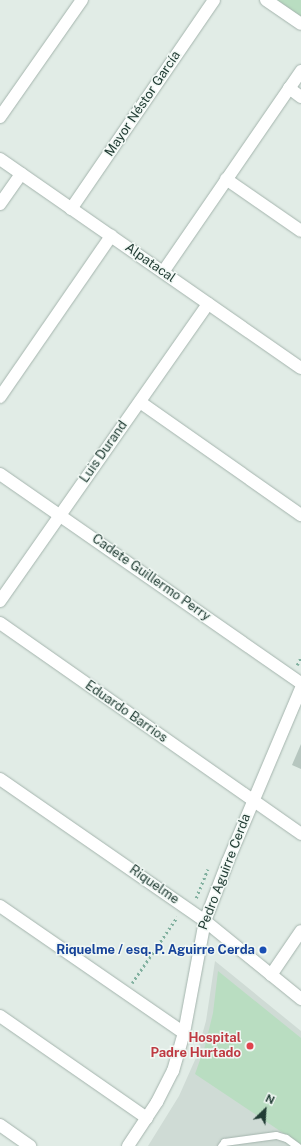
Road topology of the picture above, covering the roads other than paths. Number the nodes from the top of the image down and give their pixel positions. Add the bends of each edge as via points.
1 (82, 0) edge
2 (214, 0) edge
3 (266, 0) edge
4 (301, 24) edge
5 (301, 71) edge
6 (289, 88) junction
7 (301, 97) edge
8 (0, 117) edge
9 (0, 159) edge
10 (21, 174) junction
11 (226, 179) junction
12 (0, 204) edge
13 (71, 209) junction
14 (301, 231) edge
15 (111, 236) junction
16 (162, 272) junction
17 (208, 304) junction
18 (301, 368) edge
19 (0, 397) edge
20 (140, 402) junction
21 (0, 474) edge
22 (60, 515) junction
23 (301, 515) edge
24 (0, 601) edge
25 (0, 623) edge
26 (297, 680) edge
27 (300, 693) edge
28 (0, 779) edge
29 (253, 800) junction
30 (301, 834) edge
31 (0, 906) edge
32 (205, 921) junction
33 (301, 931) edge
34 (271, 974) junction
35 (301, 999) edge
36 (0, 1016) edge
37 (184, 1033) junction
38 (147, 1118) junction
39 (0, 1125) edge
40 (30, 1146) edge
41 (128, 1146) edge
42 (221, 1146) edge
43 (297, 1146) edge

1 - 8 street
2 - 13 street, Mayor Néstor García
3 - 4 street
5 - 6 street
6 - 7 street
6 - 11 street
9 - 10 street, Alpatacal
10 - 12 street
10 - 13 street, Alpatacal
11 - 14 street
11 - 16 street
13 - 15 street, Alpatacal
15 - 16 street, Alpatacal
15 - 19 street
16 - 17 street, Alpatacal
17 - 18 street, Alpatacal
17 - 20 street, Luis Durand
20 - 22 street, Luis Durand
20 - 23 street
21 - 22 street, Cadete Guillermo Perry
22 - 24 street, Luis Durand
22 - 26 street, Cadete Guillermo Perry
25 - 29 street, Eduardo Barrios
27 - 29 street, Pedro Aguirre Cerda
28 - 32 street, Riquelme
29 - 30 street, Eduardo Barrios
29 - 32 street, Pedro Aguirre Cerda
31 - 37 street
32 - 34 street, Riquelme
32 - 37 street, Pedro Aguirre Cerda
33 - 34 street
34 - 35 street, Riquelme
36 - 38 street
37 - 38 street, Pedro Aguirre Cerda via 173,1071
38 - 41 street, Pedro Aguirre Cerda
39 - 40 street
42 - 43 lane via 224,1142 276,1135

